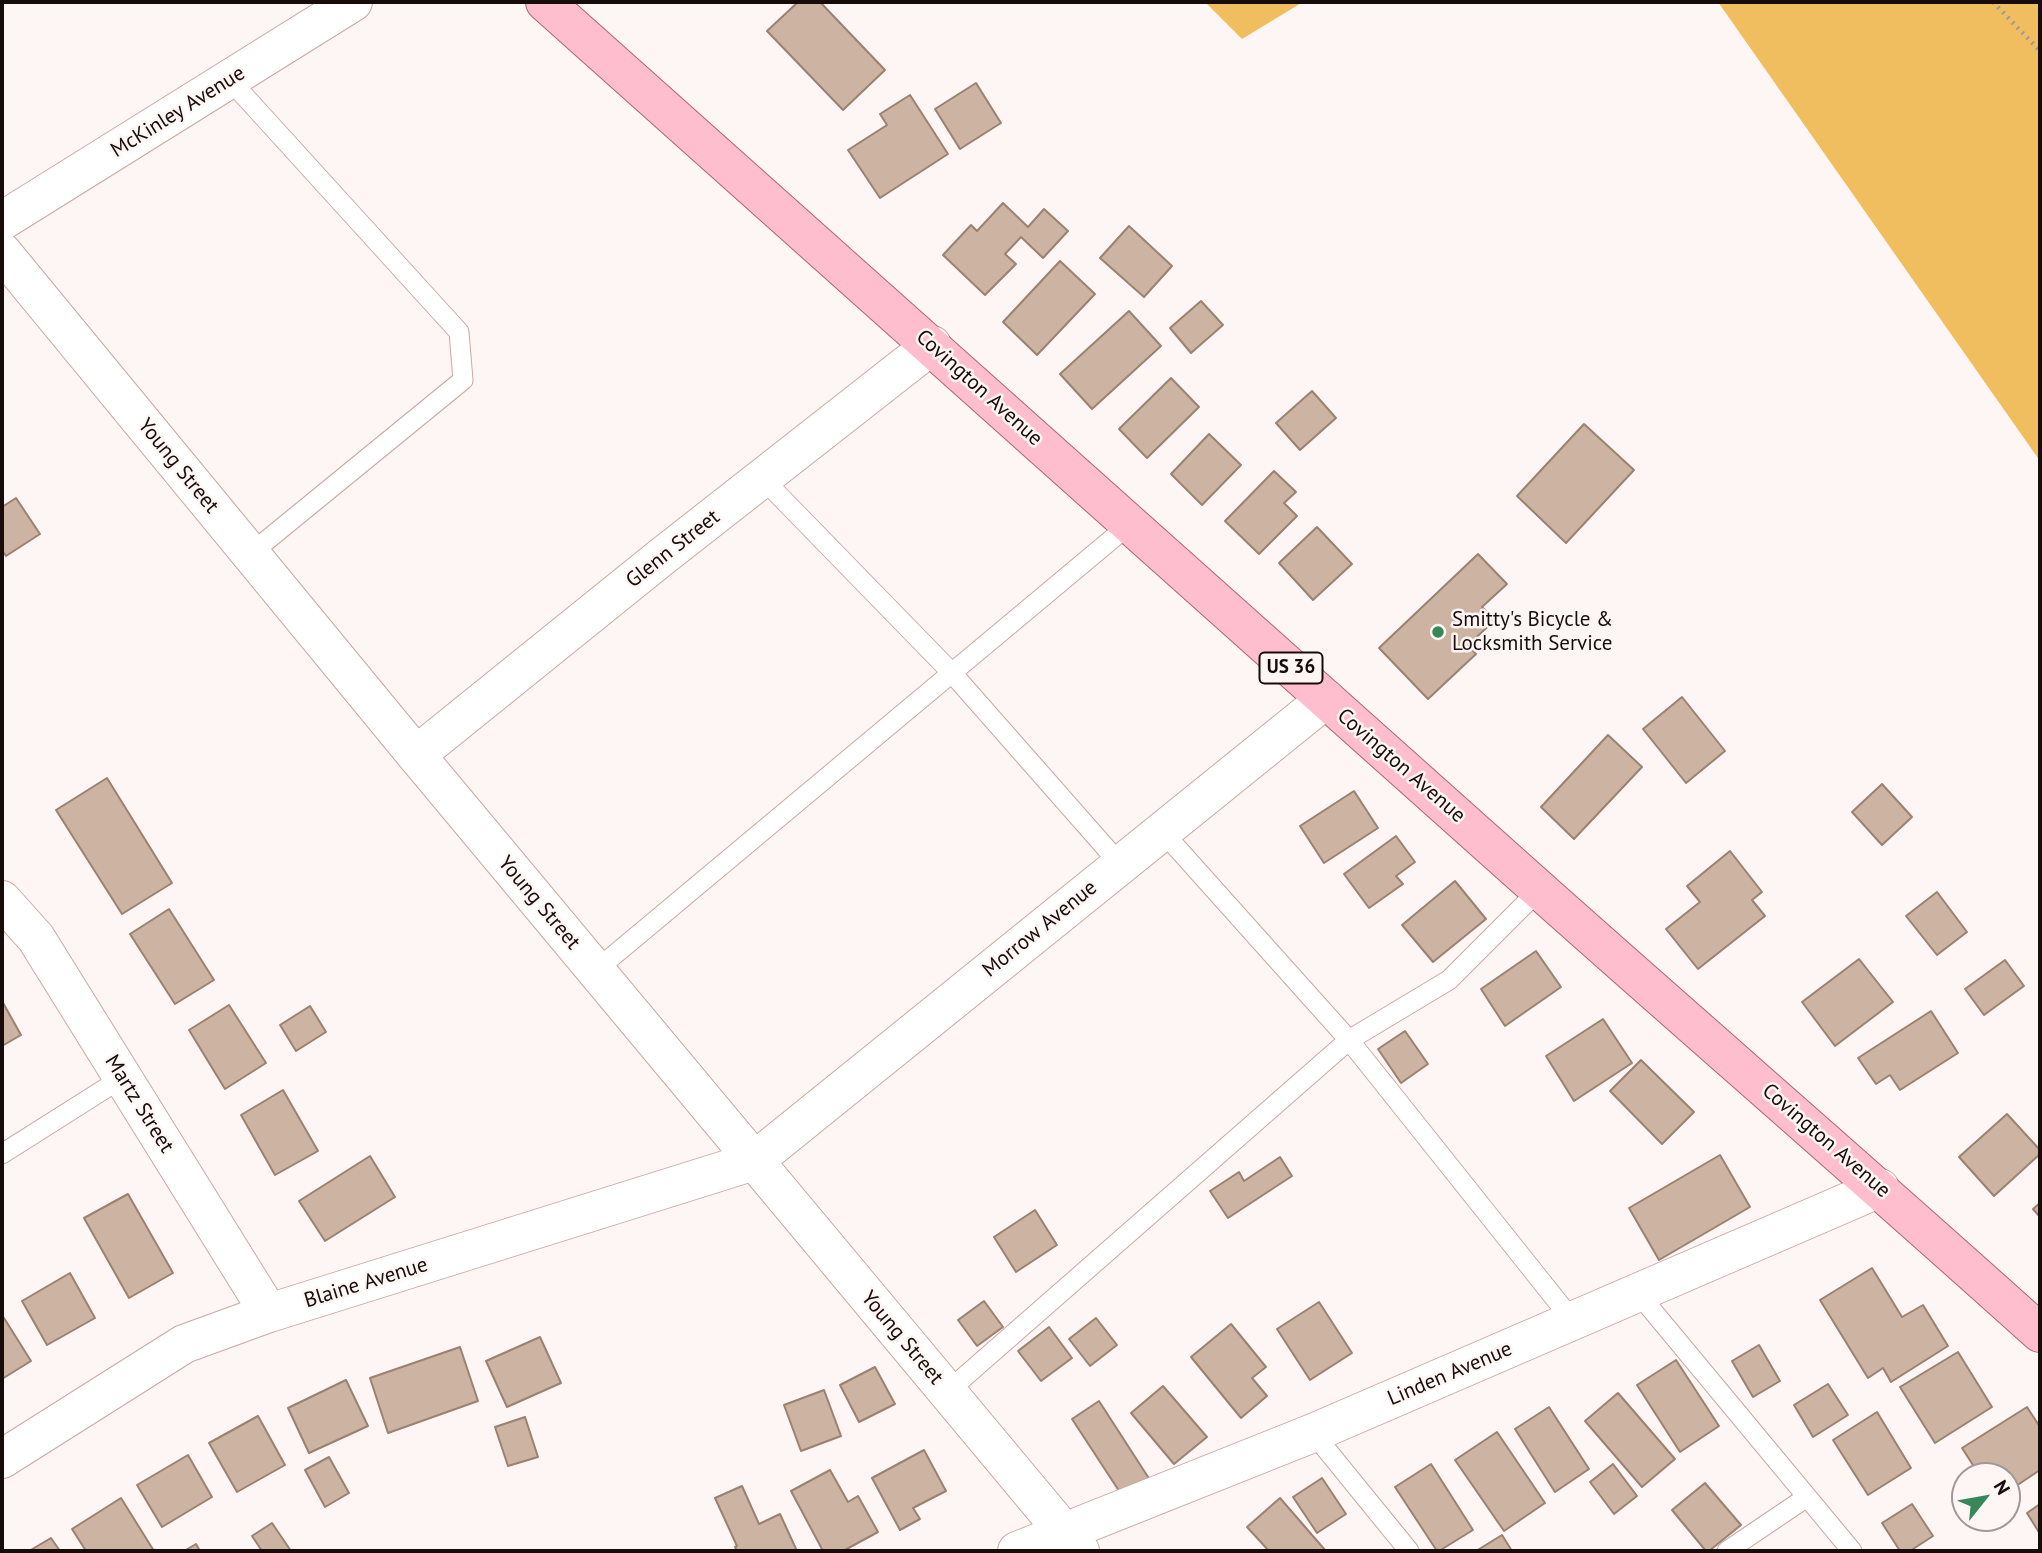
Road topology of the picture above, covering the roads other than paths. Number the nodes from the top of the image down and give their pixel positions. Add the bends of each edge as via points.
1 (353, 2) edge
2 (545, 2) edge
3 (229, 79) junction
4 (2, 221) edge
5 (2, 252) edge
6 (932, 345) junction
7 (762, 478) junction
8 (1130, 524) junction
9 (250, 554) junction
10 (952, 673) junction
11 (1326, 699) junction
12 (416, 755) junction
13 (1161, 830) junction
14 (1120, 864) junction
15 (1539, 890) junction
16 (2, 900) edge
17 (595, 971) junction
18 (1349, 1040) junction
19 (122, 1078) junction
20 (2, 1154) edge
21 (754, 1161) junction
22 (1880, 1188) junction
23 (1637, 1292) junction
24 (269, 1314) junction
25 (1573, 1321) junction
26 (2040, 1333) edge
27 (947, 1392) junction
28 (1313, 1433) junction
29 (2, 1459) edge
30 (1807, 1497) junction
31 (1071, 1541) edge
32 (1017, 1551) edge
33 (1409, 1551) edge
34 (1727, 1551) edge
35 (1852, 1551) edge

1 - 3 street, McKinley Avenue
2 - 6 main road, Covington Avenue / US 36
3 - 4 street, McKinley Avenue
3 - 9 lane via 459,332 463,380
5 - 9 street, Young Street
6 - 7 street, Glenn Street
6 - 8 main road, Covington Avenue / US 36
7 - 10 lane
7 - 12 street, Glenn Street
8 - 10 lane
8 - 11 main road, Covington Avenue / US 36
9 - 12 street, Young Street
10 - 14 lane
10 - 17 lane
11 - 13 street, Morrow Avenue
11 - 15 main road, Covington Avenue / US 36
12 - 17 street, Young Street
13 - 14 street, Morrow Avenue
13 - 18 lane
14 - 21 street, Morrow Avenue
15 - 18 lane via 1449,980
15 - 22 main road, Covington Avenue / US 36
16 - 19 street, Martz Street via 36,938
17 - 21 street, Young Street
18 - 25 lane
18 - 27 lane
19 - 20 lane
19 - 24 street, Martz Street
21 - 24 street, Blaine Avenue
21 - 27 street, Young Street
22 - 23 street, Linden Avenue
22 - 26 main road, Covington Avenue / US 36
23 - 25 street, Linden Avenue
23 - 30 lane
24 - 29 street, Blaine Avenue via 184,1345
25 - 28 street, Linden Avenue
27 - 31 street, Young Street
28 - 31 street, Linden Avenue
28 - 33 lane
30 - 34 lane
30 - 35 lane
31 - 32 street, Linden Avenue

